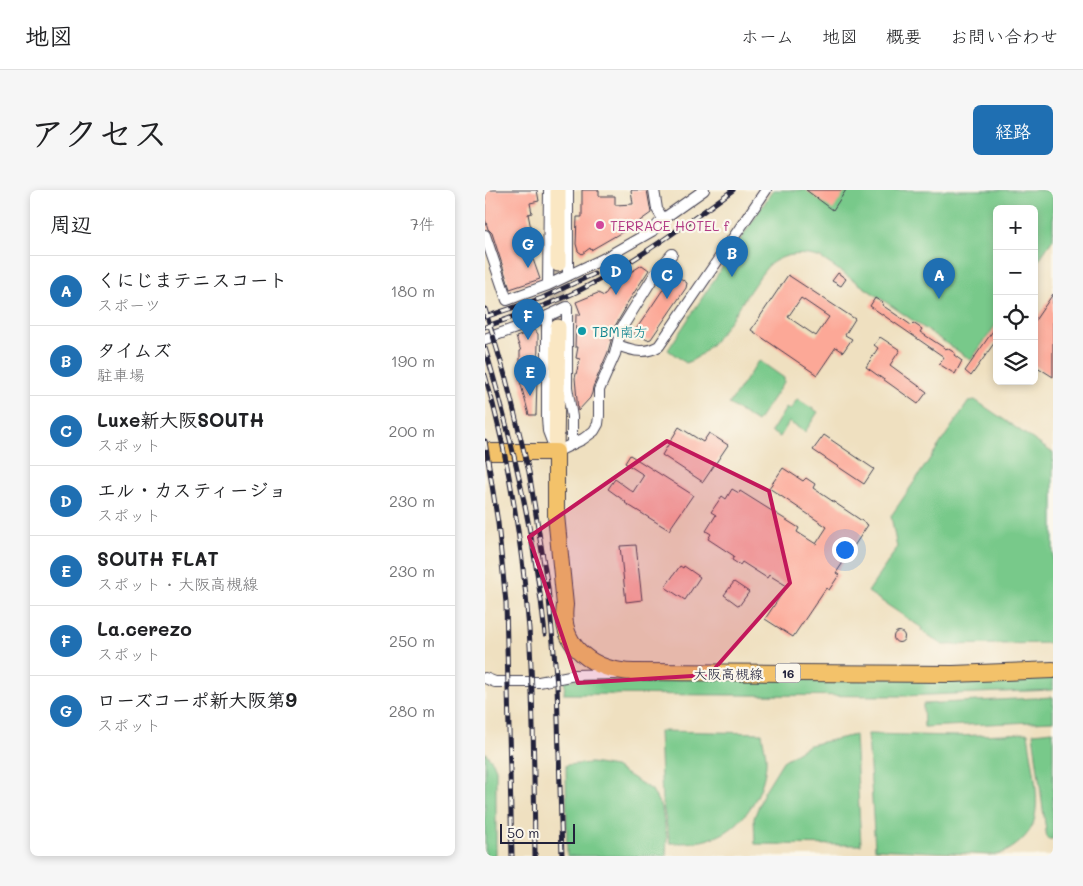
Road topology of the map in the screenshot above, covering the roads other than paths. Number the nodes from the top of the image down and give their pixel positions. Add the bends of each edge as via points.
1 (549, 190) edge
2 (558, 190) edge
3 (568, 190) edge
4 (654, 190) edge
5 (704, 190) edge
6 (767, 190) edge
7 (663, 219) junction
8 (485, 235) edge
9 (672, 254) dead end
10 (563, 270) junction
11 (548, 285) junction
12 (552, 322) junction
13 (485, 339) edge
14 (617, 345) junction
15 (572, 444) junction
16 (487, 452) edge
17 (556, 452) junction
18 (565, 605) junction
19 (1053, 662) edge
20 (1053, 670) edge
21 (634, 672) junction
22 (485, 678) edge

1 - 11 street
2 - 10 street
3 - 10 street
4 - 7 street via 657,209
5 - 7 street
6 - 14 street via 659,346 642,352
7 - 10 street via 651,231 603,259
8 - 11 street via 507,300
9 - 14 street via 656,273 621,329
10 - 11 street
12 - 13 street
12 - 15 street via 567,307 567,387
12 - 17 street
14 - 15 street via 599,390 598,424 594,431
15 - 17 street
16 - 17 main road
17 - 18 main road, 大阪高槻線 / 16 via 556,515
18 - 19 main road, 大阪高槻線 / 16 via 587,644 607,658 627,664 952,666
18 - 21 main road, 大阪高槻線 / 16 via 565,629 579,650 602,667
20 - 21 main road, 大阪高槻線 / 16 via 953,674
21 - 22 street via 575,674 539,682 495,682

